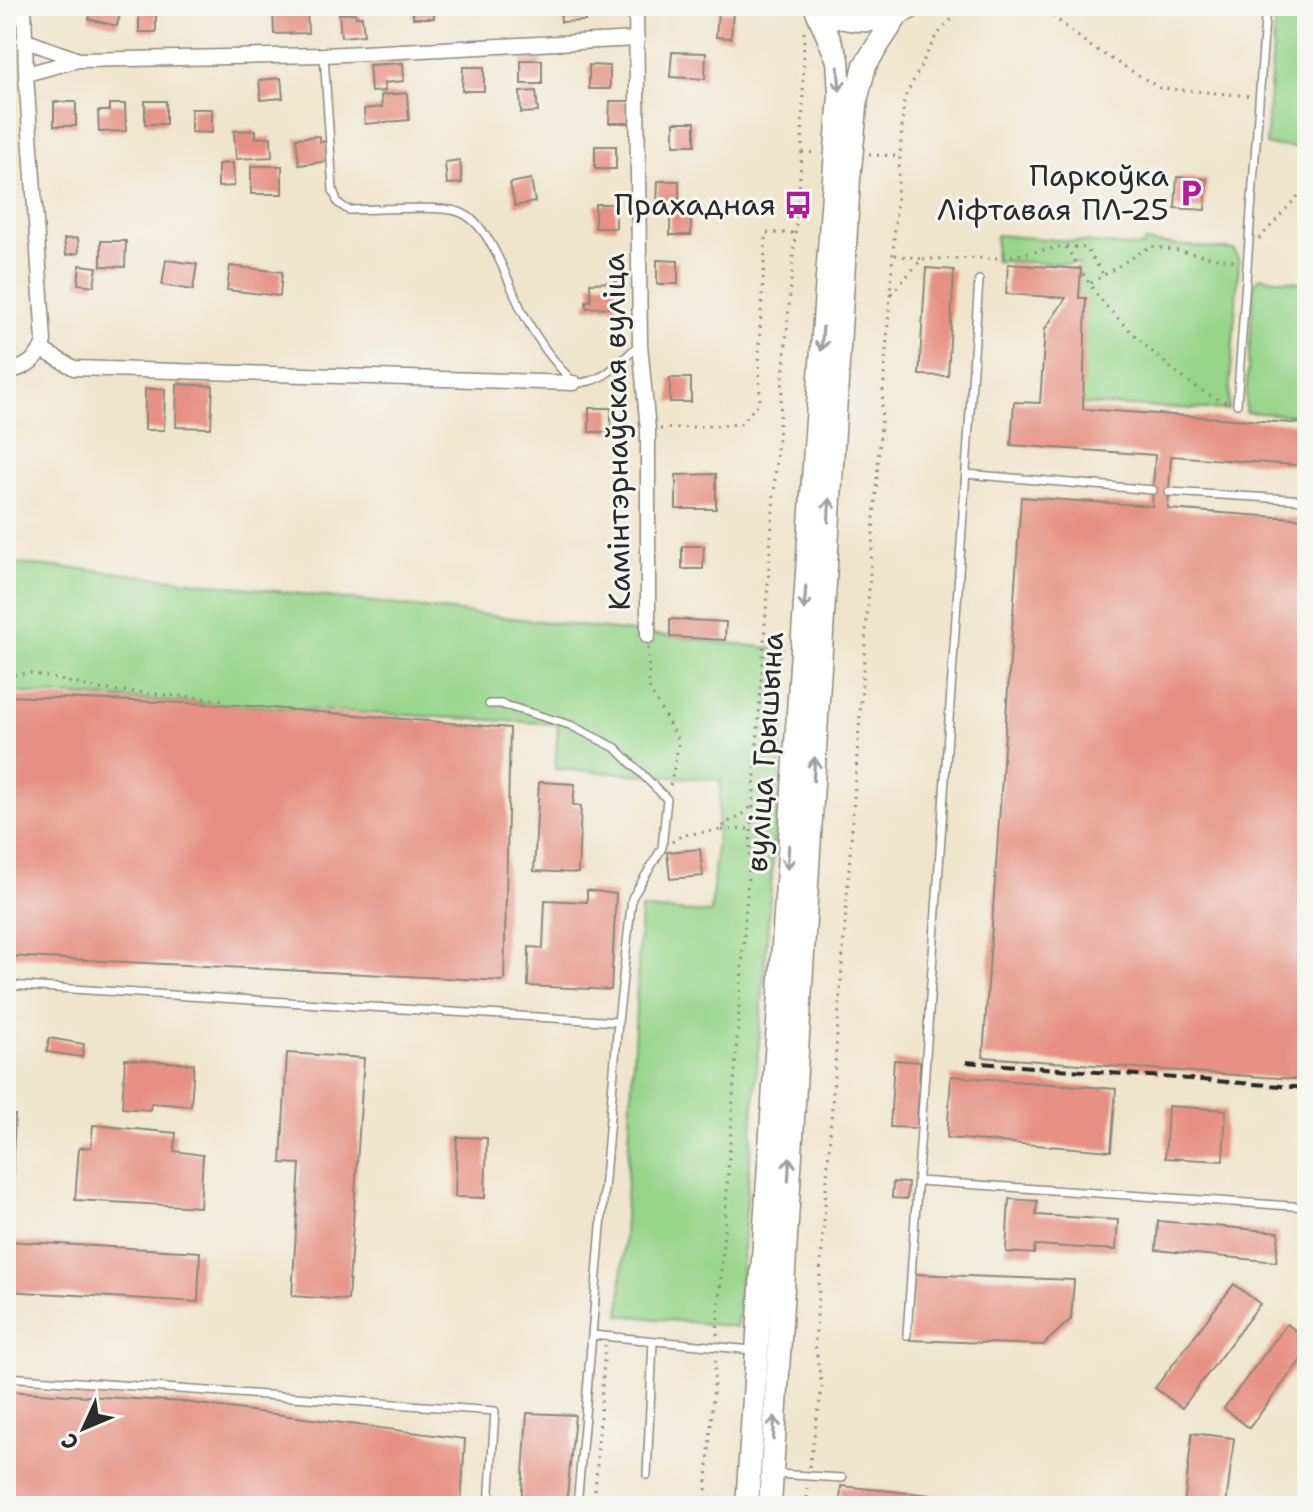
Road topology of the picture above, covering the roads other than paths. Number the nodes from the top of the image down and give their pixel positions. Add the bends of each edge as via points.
1 (24, 6) edge
2 (636, 6) edge
3 (1266, 6) edge
4 (905, 10) edge
5 (812, 12) edge
6 (637, 39) junction
7 (24, 40) junction
8 (324, 55) junction
9 (79, 60) junction
10 (25, 68) junction
11 (979, 280) dead end
12 (640, 344) junction
13 (42, 350) junction
14 (6, 372) edge
15 (574, 383) junction
16 (1237, 404) road end
17 (966, 474) junction
18 (1153, 490) dead end
19 (1169, 492) dead end
20 (1307, 500) edge
21 (648, 636) road end
22 (489, 704) dead end
23 (6, 985) edge
24 (618, 1022) junction
25 (918, 1181) junction
26 (1307, 1207) edge
27 (592, 1335) junction
28 (907, 1335) dead end
29 (653, 1341) junction
30 (756, 1350) junction
31 (778, 1352) junction
32 (6, 1377) edge
33 (761, 1473) junction
34 (647, 1475) dead end
35 (842, 1478) dead end
36 (489, 1506) edge
37 (577, 1506) edge
38 (747, 1506) edge
39 (770, 1506) edge

1 - 7 street
2 - 6 street, Камінтэрнаўская вуліца
3 - 16 lane
4 - 5 main road via 870,21
31 -> 4 main road, вуліца Грышына via 849,179 865,65
5 -> 30 main road, вуліца Грышына via 838,60 840,94
6 - 8 street
6 - 12 street, Камінтэрнаўская вуліца
7 - 9 street
7 - 10 street
8 - 9 street
8 - 15 lane via 338,203 348,210 455,210 474,218 524,315
9 - 10 street
10 - 13 street
11 - 17 lane
12 - 15 lane via 601,379
12 - 21 street, Камінтэрнаўская вуліца via 648,430
13 - 14 street via 27,365
13 - 15 street via 74,368
17 - 18 lane
17 - 25 lane
19 - 20 lane
22 - 24 lane via 570,725 616,748 667,799 662,848 632,898
23 - 24 lane
24 - 27 lane
25 - 26 lane
25 - 28 lane
27 - 29 lane
27 - 37 lane
29 - 30 lane
29 - 34 lane
30 - 31 lane
30 - 33 main road, вуліца Грышына
33 -> 31 main road, вуліца Грышына
32 - 36 lane via 495,1411
33 - 35 lane
33 - 38 main road, вуліца Грышына
33 - 39 main road, вуліца Грышына

